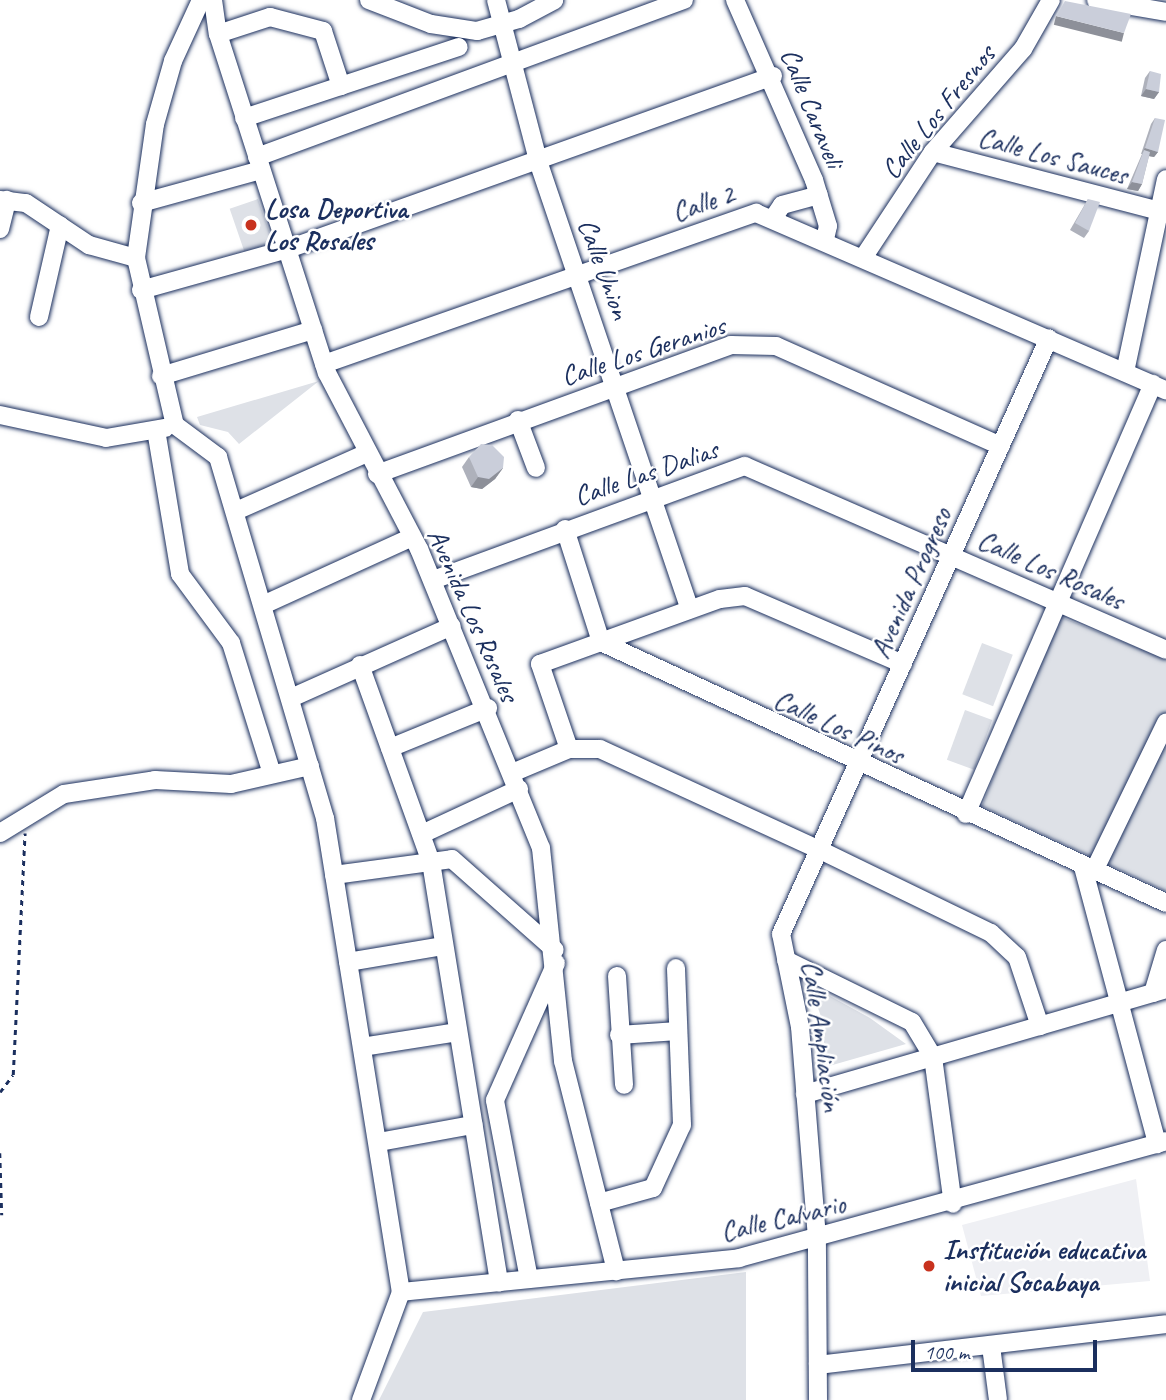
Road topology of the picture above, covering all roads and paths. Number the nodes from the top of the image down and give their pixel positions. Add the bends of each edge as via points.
1 (201, 0) edge
2 (213, 0) edge
3 (369, 0) edge
4 (496, 0) edge
5 (554, 0) edge
6 (684, 0) edge
7 (735, 0) edge
8 (1051, 0) edge
9 (1096, 0) edge
10 (1135, 4) edge
11 (645, 8) edge
12 (1166, 12) edge
13 (502, 25) junction
14 (218, 34) junction
15 (459, 47) dead end
16 (511, 64) junction
17 (773, 76) junction
18 (341, 86) junction
19 (244, 118) junction
20 (933, 152) junction
21 (259, 164) junction
22 (538, 164) junction
23 (1166, 179) edge
24 (818, 195) junction
25 (4, 200) edge
26 (141, 203) junction
27 (1159, 211) junction
28 (774, 217) junction
29 (60, 225) junction
30 (0, 229) edge
31 (825, 239) junction
32 (288, 249) junction
33 (865, 255) junction
34 (136, 258) junction
35 (578, 272) junction
36 (141, 290) junction
37 (39, 317) dead end
38 (313, 330) junction
39 (1049, 338) junction
40 (324, 364) junction
41 (1125, 372) junction
42 (161, 376) junction
43 (617, 386) junction
44 (1159, 387) edge
45 (0, 415) edge
46 (518, 419) junction
47 (175, 425) junction
48 (156, 430) junction
49 (1001, 446) junction
50 (367, 453) junction
51 (536, 468) dead end
52 (377, 474) junction
53 (656, 495) junction
54 (236, 512) junction
55 (565, 529) junction
56 (412, 537) junction
57 (952, 554) junction
58 (433, 580) junction
59 (1058, 602) junction
60 (263, 605) junction
61 (690, 609) junction
62 (452, 626) junction
63 (601, 642) junction
64 (1166, 650) edge
65 (903, 664) junction
66 (360, 665) junction
67 (291, 698) junction
68 (488, 708) junction
69 (1166, 723) edge
70 (390, 748) junction
71 (569, 749) junction
72 (310, 766) junction
73 (858, 766) junction
74 (272, 774) junction
75 (516, 781) junction
76 (966, 814) junction
77 (26, 816) junction
78 (0, 833) edge
79 (422, 834) junction
80 (820, 849) junction
81 (430, 862) junction
82 (1089, 869) junction
83 (334, 875) junction
84 (1166, 903) edge
85 (444, 946) junction
86 (1166, 950) edge
87 (556, 956) junction
88 (786, 960) junction
89 (348, 962) junction
90 (676, 968) dead end
91 (617, 976) dead end
92 (1159, 991) edge
93 (1120, 1003) junction
94 (1040, 1026) junction
95 (678, 1031) junction
96 (458, 1032) junction
97 (619, 1035) junction
98 (362, 1047) junction
99 (933, 1057) junction
100 (624, 1085) dead end
101 (0, 1092) edge
102 (805, 1094) junction
103 (473, 1125) junction
104 (379, 1142) junction
105 (1162, 1143) edge
106 (0, 1153) edge
107 (599, 1203) junction
108 (953, 1203) junction
109 (2, 1215) dead end
110 (817, 1238) junction
111 (616, 1270) junction
112 (529, 1279) junction
113 (499, 1283) junction
114 (401, 1292) junction
115 (1166, 1324) edge
116 (990, 1346) junction
117 (818, 1365) junction
118 (361, 1400) edge
119 (818, 1400) edge
120 (998, 1400) edge

1 - 26 street via 173,61
2 - 14 street, Avenida Los Rosales
3 - 13 street via 431,24 477,31
4 - 13 street, Calle Union
5 - 13 street
6 - 11 street
7 - 17 street, Calle Caraveli
8 - 20 street, Calle Los Fresnos via 1023,49
9 - 10 street
10 - 12 street
11 - 16 street
13 - 16 street, Calle Union
14 - 18 street via 270,17 323,31
14 - 19 street, Avenida Los Rosales
15 - 18 street
16 - 21 street
16 - 22 street, Calle Union
17 - 22 street
17 - 24 street, Calle Caraveli
18 - 19 street
19 - 21 street, Avenida Los Rosales
20 - 27 street, Calle Los Sauces
20 - 33 street, Calle Los Fresnos
21 - 26 street
21 - 32 street, Avenida Los Rosales
22 - 32 street
22 - 35 street, Calle Union
23 - 27 street
24 - 28 street via 782,205
24 - 31 street, Calle Caraveli
25 - 29 street
25 - 30 street
26 - 34 street
27 - 41 street
28 - 31 street, Calle 2
28 - 35 street, Calle 2 via 740,217
29 - 34 street via 89,245
29 - 37 street
31 - 33 street, Calle 2
32 - 36 street
32 - 38 street, Avenida Los Rosales
33 - 39 street, Calle 2
34 - 36 street
35 - 40 street, Calle 2
35 - 43 street, Calle Union
36 - 42 street
38 - 40 street, Avenida Los Rosales
38 - 42 street
39 - 41 street, Calle 2
39 - 49 street, Avenida Progreso
40 - 50 street, Avenida Los Rosales
41 - 44 street, Calle 2
42 - 47 street
43 - 46 street, Calle Los Geranios
43 - 49 street, Calle Los Geranios via 731,345 776,346
43 - 53 street, Calle Union
44 - 59 street
45 - 48 street via 106,438
46 - 51 street
46 - 52 street, Calle Los Geranios
47 - 48 street
47 - 54 street via 218,457
48 - 74 street via 180,573 231,643
49 - 57 street, Avenida Progreso
50 - 52 street, Avenida Los Rosales
50 - 54 street
52 - 56 street, Avenida Los Rosales
53 - 55 street, Calle Las Dalias
53 - 57 street, Calle Las Dalias via 746,466 761,468
53 - 61 street, Calle Union
54 - 60 street
55 - 58 street, Calle Las Dalias
55 - 63 street
56 - 58 street, Avenida Los Rosales
56 - 60 street
57 - 59 street, Calle Los Rosales
57 - 65 street, Avenida Progreso
58 - 62 street, Avenida Los Rosales
59 - 64 street, Calle Los Rosales
59 - 76 street
60 - 67 street
61 - 63 street
61 - 65 street via 745,596
62 - 66 street
62 - 68 street, Avenida Los Rosales
63 - 71 street via 540,664
63 - 73 street, Calle Los Pinos
65 - 73 street, Avenida Progreso
66 - 67 street
66 - 70 street
67 - 72 street
68 - 70 street
68 - 75 street, Avenida Los Rosales
69 - 82 street
70 - 79 street
71 - 75 street
71 - 80 street via 600,749
72 - 74 street
72 - 83 street
73 - 76 street, Calle Los Pinos
73 - 80 street, Avenida Progreso
74 - 77 street via 231,783 155,780 64,793
75 - 79 street
75 - 87 street, Avenida Los Rosales via 541,848
76 - 82 street, Calle Los Pinos
77 - 78 street
77 - 101 path via 13,1075
79 - 81 street
80 - 88 street, Calle Ampliación via 781,934
80 - 94 street via 990,933 1017,957
81 - 83 street
81 - 85 street
81 - 87 street via 452,859
82 - 84 street, Calle Los Pinos
82 - 93 street
83 - 89 street
85 - 89 street
85 - 96 street
86 - 92 street
87 - 107 street, Avenida Los Rosales via 563,1061
87 - 112 street via 495,1100
88 - 99 street via 912,1022
88 - 102 street, Calle Ampliación
89 - 98 street
90 - 95 street
91 - 97 street
92 - 93 street
93 - 94 street
93 - 105 street
94 - 99 street
95 - 97 street
95 - 107 street via 682,1125 656,1183
96 - 98 street
96 - 103 street
97 - 100 street
98 - 104 street
99 - 102 street
99 - 108 street
102 - 110 street, Calle Ampliación
103 - 104 street
103 - 113 street
104 - 114 street
105 - 108 street, Calle Calvario
106 - 109 path
107 - 111 street, Avenida Los Rosales
108 - 110 street, Calle Calvario
110 - 111 street, Calle Calvario via 739,1258
110 - 117 street, Calle Ampliación
111 - 112 street, Calle Calvario
112 - 113 street, Calle Calvario
113 - 114 street, Calle Calvario
114 - 118 street
115 - 116 street
116 - 117 street
116 - 120 street
117 - 119 street, Calle Ampliación

